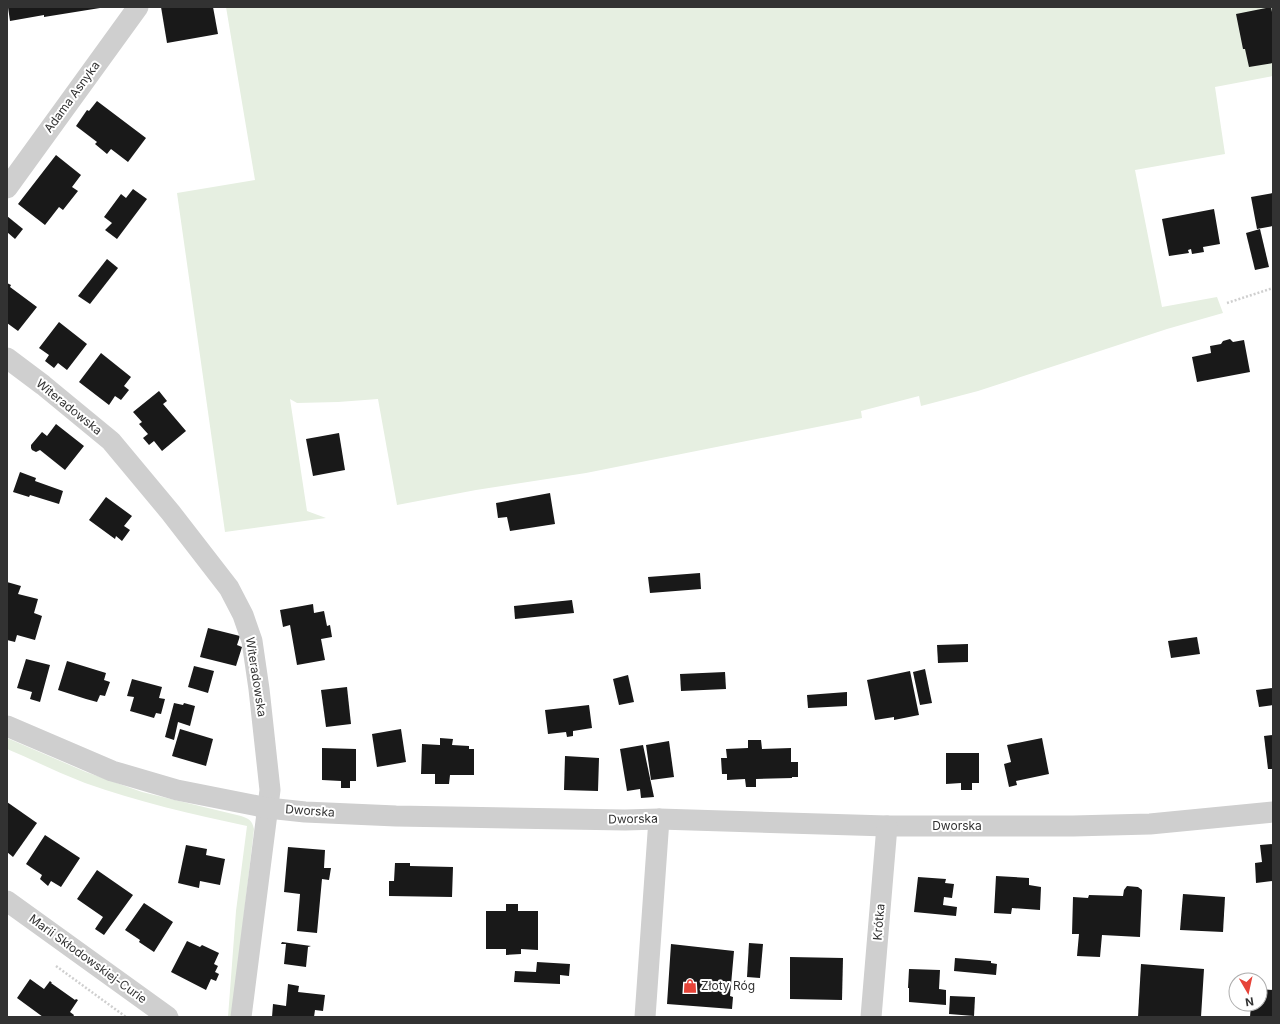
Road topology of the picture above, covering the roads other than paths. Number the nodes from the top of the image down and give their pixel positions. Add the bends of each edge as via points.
1 (138, 7) edge
2 (7, 188) edge
3 (7, 358) edge
4 (7, 726) edge
5 (268, 808) junction
6 (1273, 812) edge
7 (659, 819) junction
8 (887, 826) junction
9 (7, 901) edge
10 (168, 1017) edge
11 (241, 1017) edge
12 (645, 1017) edge
13 (871, 1017) edge

1 - 2 street, Adama Asnyka
3 - 5 street, Witeradowska via 111,441 172,513 229,588 243,615 252,641 270,790
4 - 5 street, Dworska via 112,771 177,790
5 - 7 street, Dworska via 396,816
5 - 11 street, Witeradowska
6 - 8 street, Dworska via 1150,824
7 - 8 street, Dworska
7 - 12 street
8 - 13 street, Krótka
9 - 10 street, Marii Skłodowskiej-Curie

